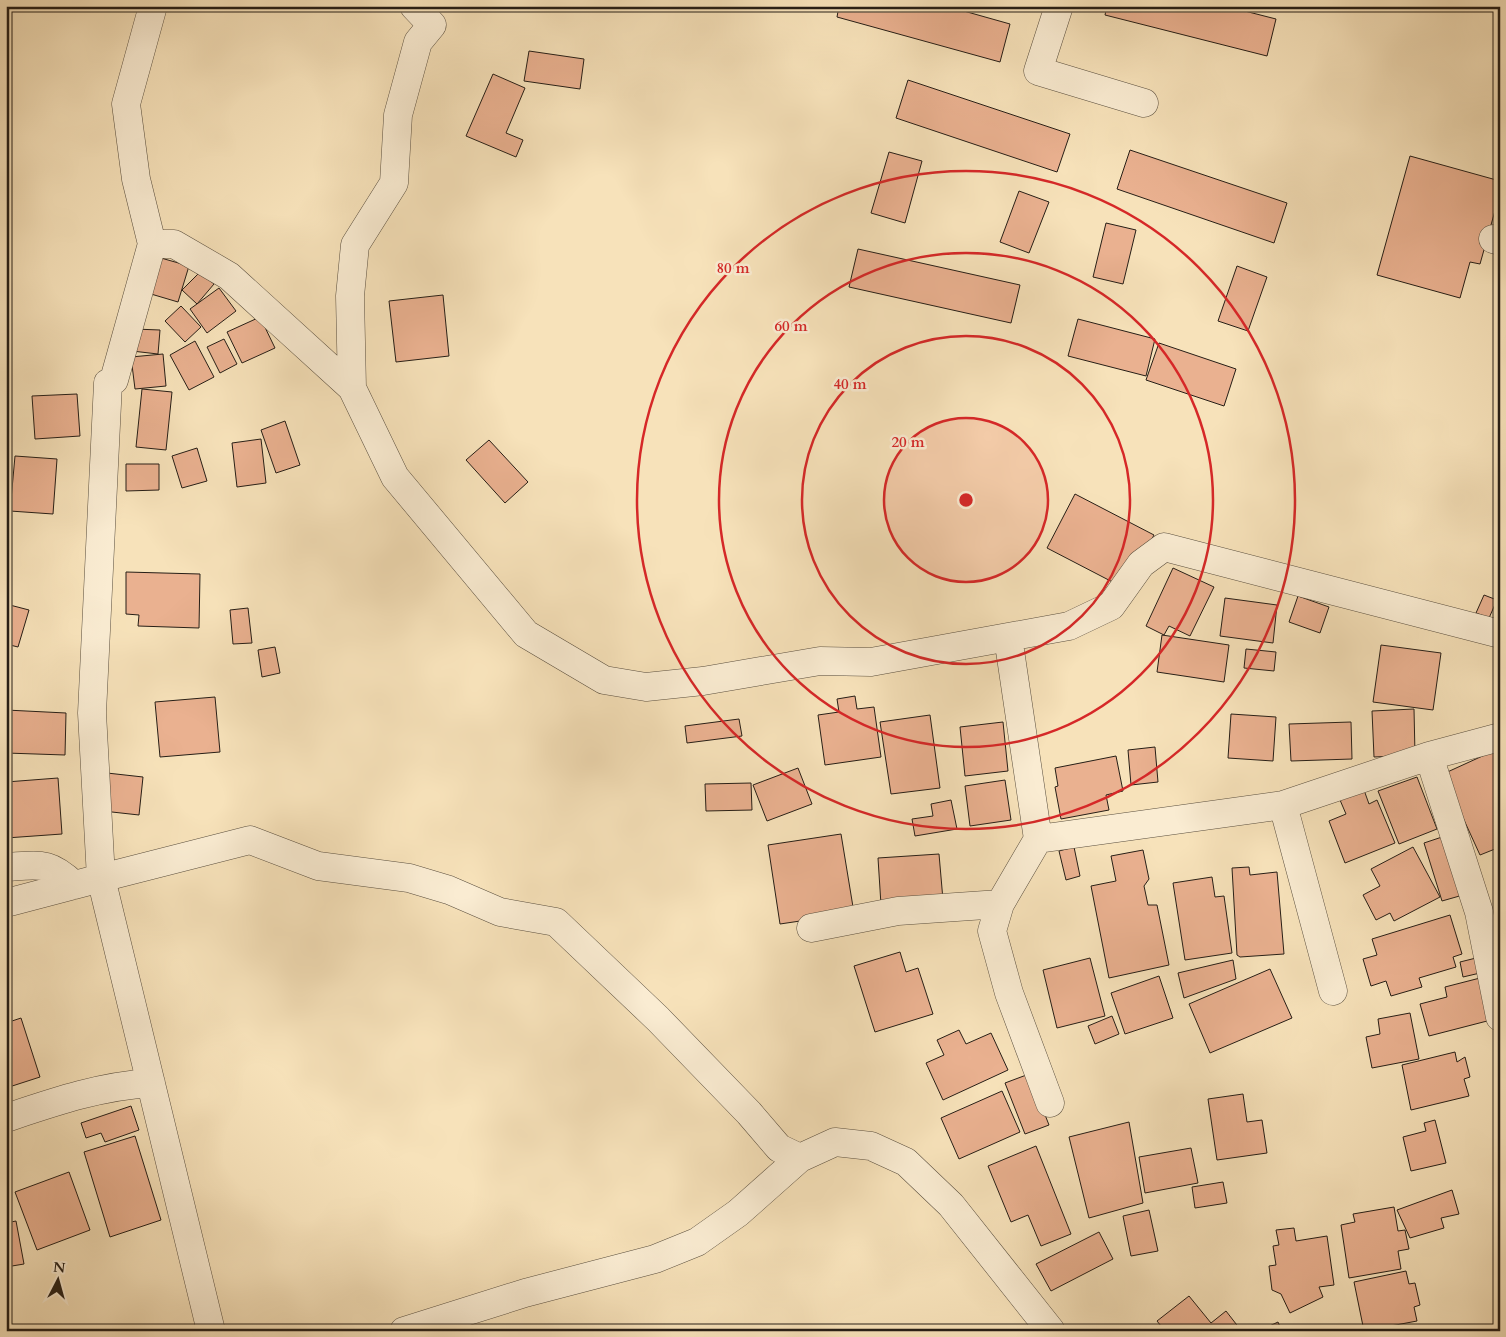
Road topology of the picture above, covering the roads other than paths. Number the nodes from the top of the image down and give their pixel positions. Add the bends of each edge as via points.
1 (153, 6) edge
2 (414, 6) edge
3 (1059, 6) edge
4 (1144, 103) dead end
5 (152, 244) junction
6 (352, 388) junction
7 (1500, 634) edge
8 (1008, 637) junction
9 (1500, 736) edge
10 (1429, 756) junction
11 (1283, 805) junction
12 (1038, 839) junction
13 (6, 867) edge
14 (102, 878) junction
15 (74, 885) junction
16 (6, 903) edge
17 (1000, 904) junction
18 (811, 928) dead end
19 (1333, 991) dead end
20 (1500, 1017) edge
21 (151, 1083) junction
22 (1050, 1103) dead end
23 (6, 1118) edge
24 (800, 1158) junction
25 (211, 1331) edge
26 (404, 1331) edge
27 (1052, 1331) edge

1 - 5 street via 126,104 136,179
2 - 6 street via 432,25 418,42 398,115 394,183 355,245 350,296
3 - 4 street via 1038,71
5 - 6 street via 174,244 229,276
5 - 14 street via 114,380 108,384 92,713
6 - 8 street via 395,477 526,634 604,680 646,687 694,682 820,661 871,662
7 - 8 street via 1164,547 1141,564 1111,606 1069,626
8 - 12 street
9 - 10 street
10 - 11 street
10 - 20 street via 1479,912
11 - 12 street
11 - 19 street
12 - 17 street
13 - 15 street via 50,866
14 - 15 street
14 - 21 street
14 - 24 street via 250,840 318,866 409,878 449,890 500,912 556,922 658,1019 779,1148
15 - 16 street
17 - 18 street via 898,911
17 - 22 street via 992,931 1009,993
21 - 23 street via 118,1085 78,1094
21 - 25 street
24 - 26 street via 738,1213 697,1242 655,1259 525,1292
24 - 27 street via 835,1142 871,1146 906,1162 951,1205

